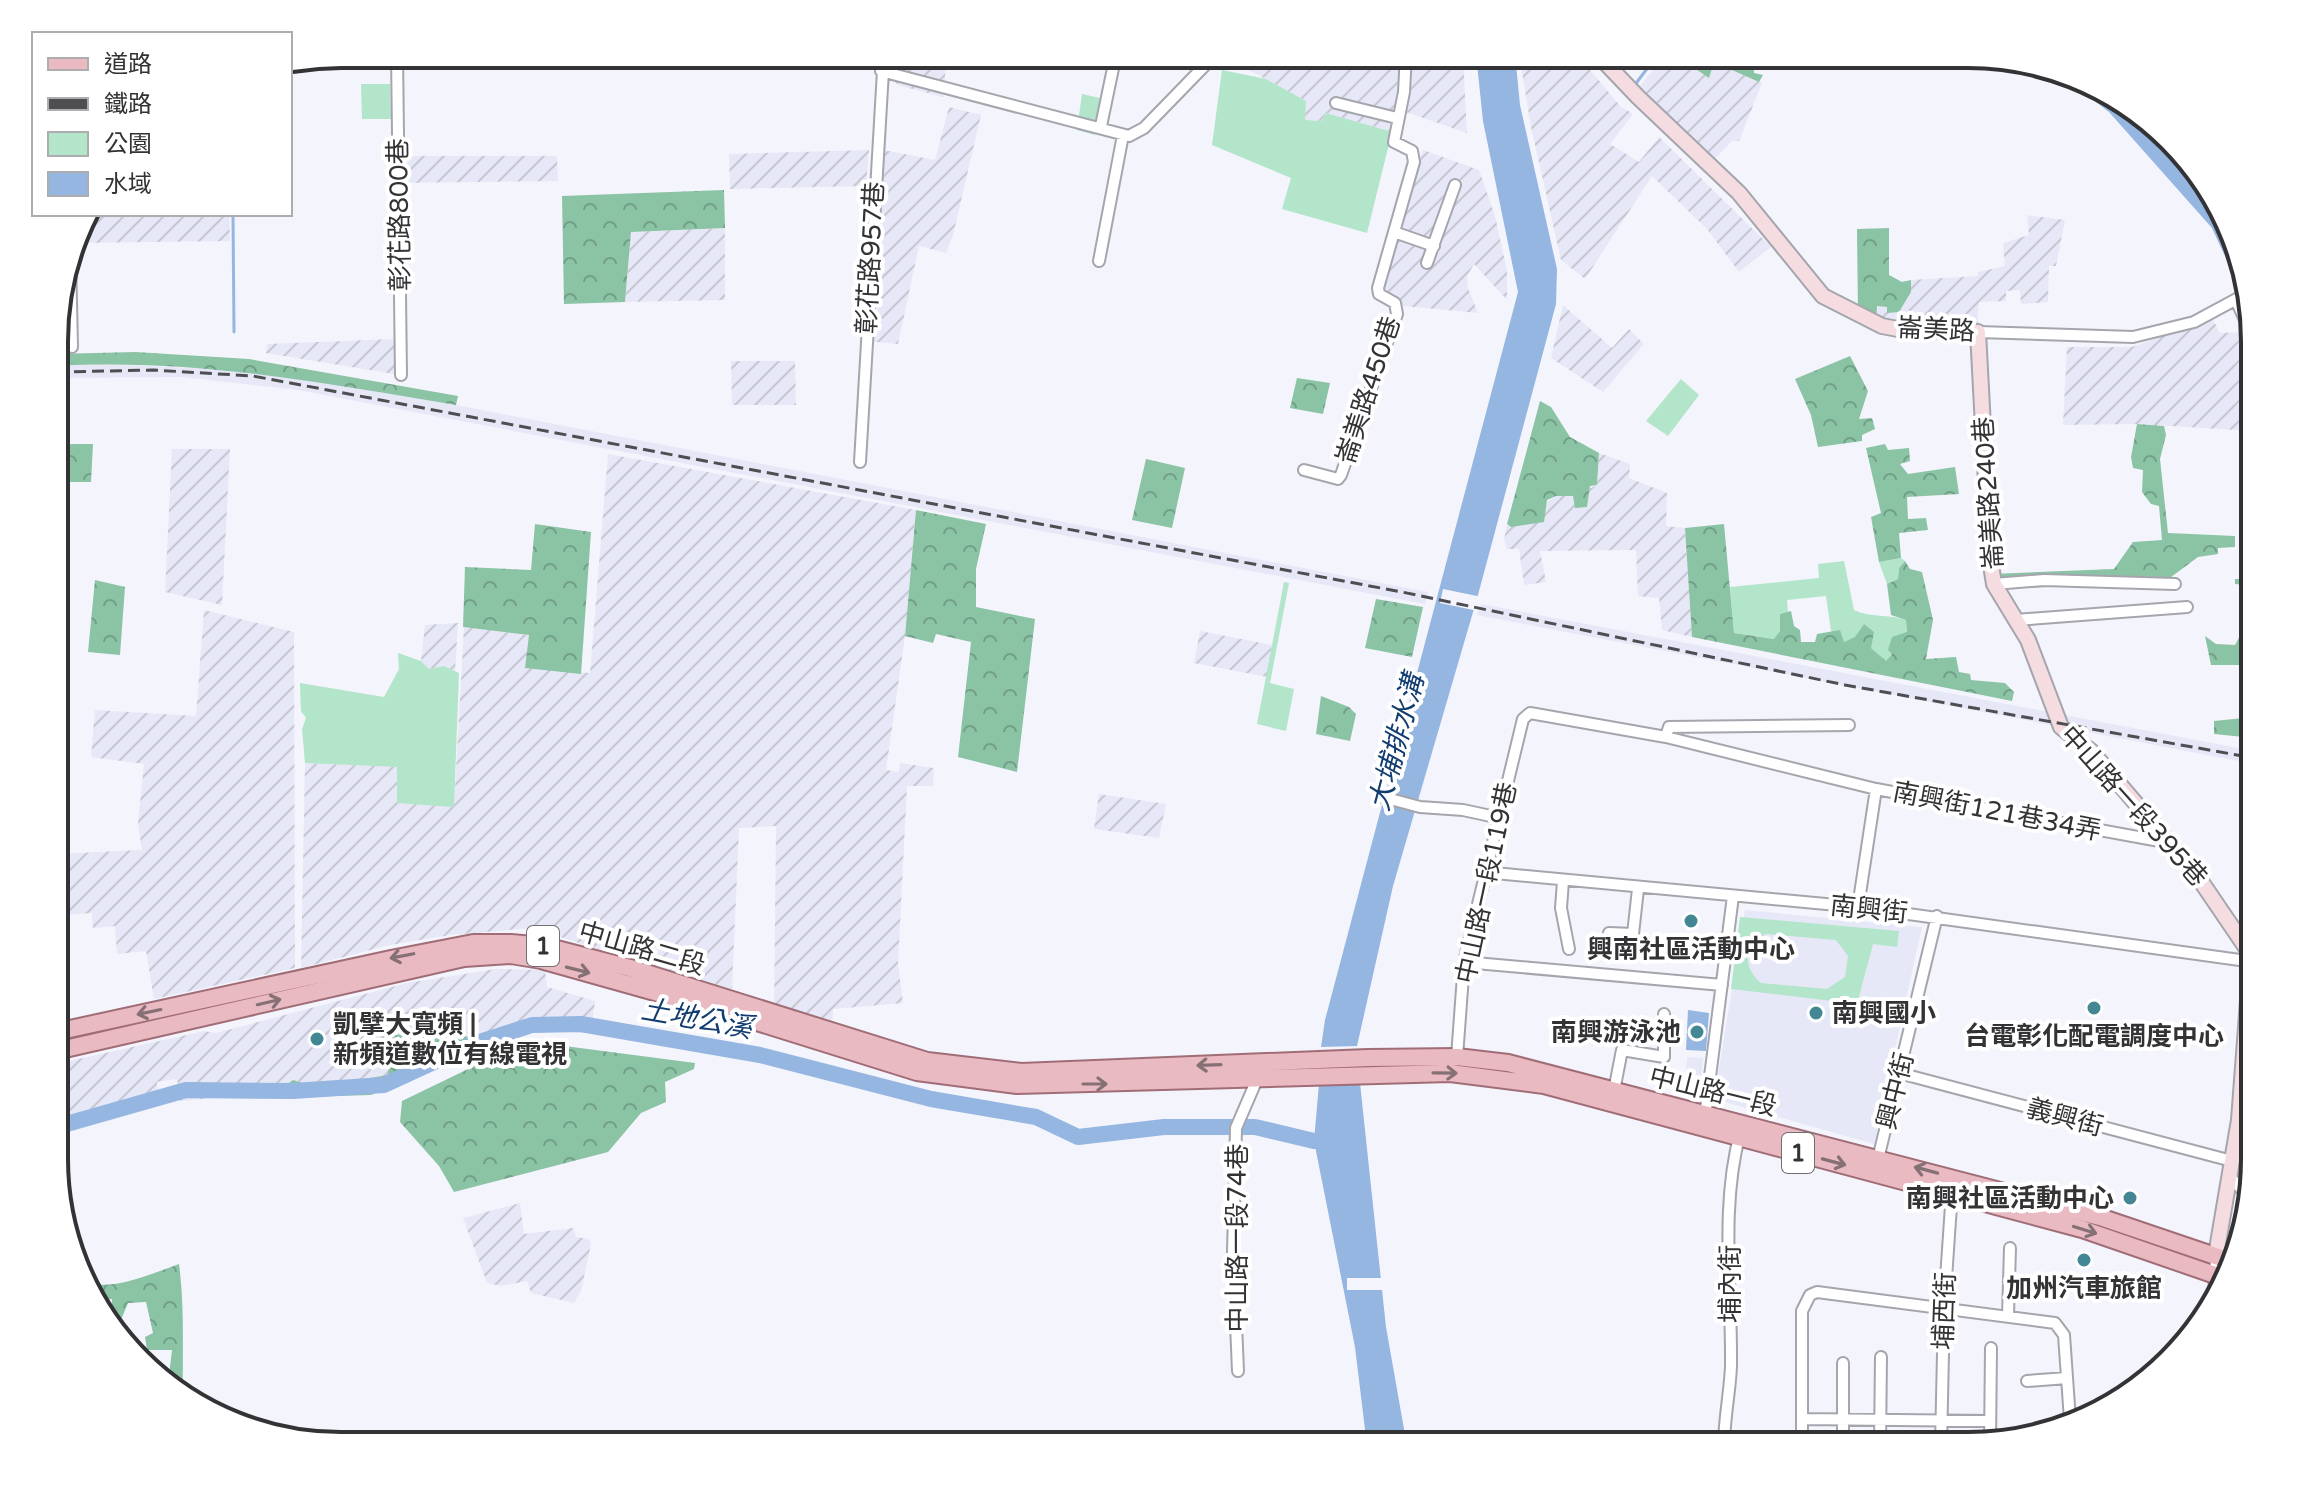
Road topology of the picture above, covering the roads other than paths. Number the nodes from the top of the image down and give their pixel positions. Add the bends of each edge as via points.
1 (1202, 68) edge
2 (1405, 68) edge
3 (1612, 68) edge
4 (397, 69) edge
5 (1113, 69) edge
6 (881, 71) joint
7 (1336, 103) dead end
8 (1397, 118) junction
9 (1101, 126) junction
10 (1123, 135) junction
11 (1455, 185) dead end
12 (1394, 232) junction
13 (1434, 246) junction
14 (1099, 261) dead end
15 (1427, 263) dead end
16 (2237, 299) edge
17 (71, 300) edge
18 (1978, 332) junction
19 (72, 347) dead end
20 (401, 375) dead end
21 (860, 462) dead end
22 (1304, 470) dead end
23 (1994, 584) junction
24 (2175, 584) dead end
25 (2187, 607) dead end
26 (2016, 620) junction
27 (2047, 689) joint
28 (1530, 713) joint
29 (1849, 725) dead end
30 (1666, 737) junction
31 (1876, 789) junction
32 (1381, 796) dead end
33 (1500, 818) junction
34 (2165, 842) junction
35 (1484, 872) junction
36 (1563, 881) junction
37 (1638, 889) junction
38 (1733, 896) junction
39 (1858, 907) junction
40 (1937, 916) junction
41 (1609, 933) dead end
42 (2240, 934) edge
43 (1569, 949) dead end
44 (2240, 960) edge
45 (1464, 962) junction
46 (1722, 985) junction
47 (233, 995) junction
48 (1664, 1014) dead end
49 (217, 1015) junction
50 (68, 1029) edge
51 (68, 1048) edge
52 (1457, 1057) junction
53 (1368, 1066) junction
54 (1261, 1070) junction
55 (1899, 1073) junction
56 (1019, 1078) junction
57 (1614, 1091) junction
58 (2240, 1109) edge
59 (1705, 1116) junction
60 (2239, 1120) joint
61 (1741, 1130) junction
62 (2232, 1161) junction
63 (1876, 1165) junction
64 (2231, 1178) junction
65 (1953, 1185) junction
66 (2239, 1186) edge
67 (2010, 1248) dead end
68 (2221, 1257) edge
69 (2215, 1275) edge
70 (1944, 1308) junction
71 (2008, 1316) junction
72 (1991, 1348) dead end
73 (1881, 1357) dead end
74 (1843, 1363) dead end
75 (1238, 1371) dead end
76 (2067, 1378) junction
77 (2027, 1381) dead end
78 (2069, 1412) edge
79 (1802, 1419) junction
80 (1843, 1420) junction
81 (1881, 1420) junction
82 (1941, 1420) junction
83 (1990, 1421) junction
84 (1724, 1431) edge
85 (1802, 1431) edge
86 (1843, 1431) edge
87 (1881, 1431) edge
88 (1941, 1431) edge
89 (1990, 1431) edge

1 - 10 street via 1139,133
2 - 8 street, 崙美路450巷
3 - 18 street, 崙美路 via 1739,193 1823,296 1882,326
4 - 20 street, 彰花路800巷
5 - 9 street
6 - 9 street
6 - 21 street, 彰花路957巷
7 - 8 street
8 - 12 street, 崙美路450巷 via 1394,142 1414,156
9 - 10 street
10 - 14 street
11 - 13 street
12 - 13 street
12 - 22 street, 崙美路450巷 via 1378,288 1395,303 1397,314 1341,475 1338,479
13 - 15 street
16 - 18 street, 崙美路 via 2194,322 2133,337
17 - 19 street
18 - 23 street, 崙美路240巷
23 - 24 street
23 - 26 street, 崙美路240巷
25 - 26 street
26 - 27 street, 崙美路240巷
27 - 34 street, 中山路一段395巷 via 2061,727 2092,752
28 - 30 street, 南興街121巷34弄
28 - 33 street, 中山路一段119巷 via 1523,719
29 - 30 street via 1669,727
30 - 31 street, 南興街121巷34弄
31 - 34 street, 南興街121巷34弄
31 - 39 street
32 - 33 street
33 - 35 street, 中山路一段119巷
34 - 42 street, 中山路一段395巷 via 2216,898
35 - 36 street, 南興街
35 - 45 street, 中山路一段119巷
36 - 37 street, 南興街
36 - 43 street via 1561,908
37 - 38 street, 南興街
37 - 41 street via 1633,934
38 - 39 street, 南興街
38 - 46 street
39 - 40 street, 南興街
40 - 44 street, 南興街
40 - 55 street, 興中街
45 - 46 street
45 - 52 street, 中山路一段119巷
46 - 59 street
47 - 49 main road
47 -> 50 main road, 中山路二段 / 1
56 -> 47 main road, 中山路二段 / 1 via 927,1061 630,968 534,945 473,943
48 - 57 street via 1664,1057 1622,1050
49 - 51 main road, 中山路二段 / 1
49 -> 56 main road, 中山路二段 / 1 via 464,958 511,955 617,980 917,1072
52 - 53 main road, 中山路一段 / 1
52 - 57 main road, 中山路一段 / 1 via 1508,1063
53 - 54 main road, 1
53 -> 61 main road, 中山路一段 / 1 via 1544,1085
54 - 56 main road, 1
54 - 75 street, 中山路一段74巷 via 1236,1128 1233,1252
55 - 62 street, 義興街
55 - 63 street, 興中街
57 - 59 main road, 中山路一段 / 1
58 - 60 street
59 - 61 main road, 中山路一段 / 1
60 - 62 street
61 - 63 main road, 中山路一段 / 1
61 - 84 street, 埔內街 via 1730,1196 1731,1368
62 - 64 street
63 - 65 main road, 中山路一段 / 1
64 - 66 street
64 - 68 street
65 - 68 main road, 中山路一段 / 1 via 2100,1217
65 -> 69 main road, 中山路一段 / 1
65 - 70 street, 埔西街
67 - 71 street
70 - 71 street
70 - 79 street via 1810,1295 1802,1311
70 - 82 street, 埔西街
71 - 76 street via 2060,1326
72 - 83 street
73 - 81 street
74 - 80 street
76 - 77 street
76 - 78 street
79 - 80 street
79 - 85 street
80 - 81 street
80 - 86 street
81 - 82 street
81 - 87 street
82 - 83 street
82 - 88 street, 埔西街
83 - 89 street

